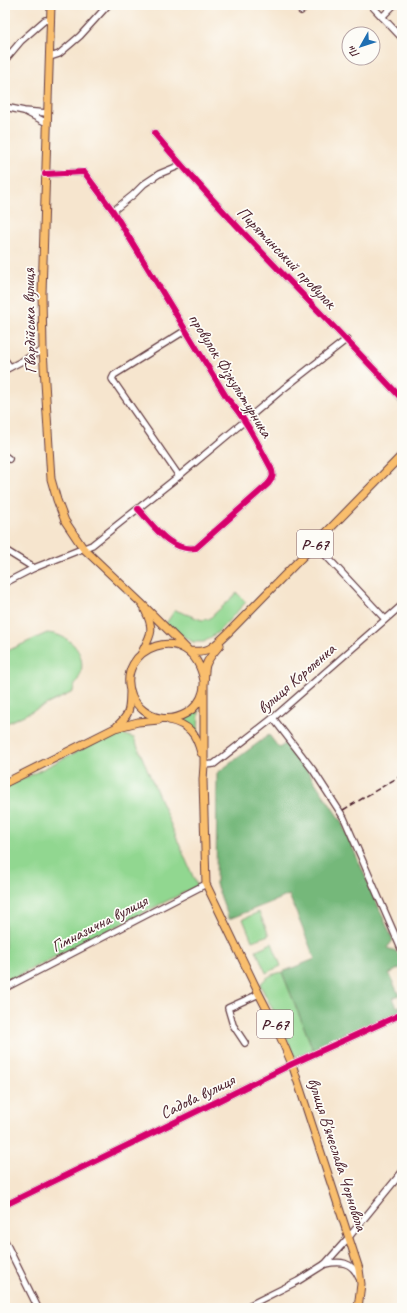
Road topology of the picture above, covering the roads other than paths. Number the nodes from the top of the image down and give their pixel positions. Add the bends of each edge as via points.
1 (51, 5) edge
2 (108, 5) edge
3 (307, 5) edge
4 (371, 5) edge
5 (394, 5) edge
6 (301, 11) dead end
7 (382, 17) junction
8 (50, 20) junction
9 (402, 38) edge
10 (50, 57) junction
11 (5, 60) edge
12 (5, 107) edge
13 (24, 111) junction
14 (47, 112) junction
15 (47, 124) junction
16 (154, 133) dead end
17 (180, 165) junction
18 (45, 174) junction
19 (113, 212) junction
20 (186, 330) junction
21 (347, 339) junction
22 (43, 350) junction
23 (5, 360) edge
24 (7, 368) edge
25 (402, 399) edge
26 (244, 421) junction
27 (402, 455) edge
28 (179, 476) junction
29 (138, 509) junction
30 (315, 544) junction
31 (83, 548) junction
32 (5, 550) edge
33 (34, 568) junction
34 (5, 583) edge
35 (141, 603) junction
36 (402, 605) edge
37 (385, 619) junction
38 (228, 633) junction
39 (189, 651) junction
40 (140, 656) junction
41 (204, 681) junction
42 (130, 686) junction
43 (274, 718) junction
44 (167, 719) junction
45 (115, 728) junction
46 (204, 765) junction
47 (5, 783) edge
48 (206, 884) junction
49 (402, 951) edge
50 (5, 988) edge
51 (259, 994) junction
52 (402, 1014) edge
53 (245, 1043) dead end
54 (292, 1064) junction
55 (402, 1172) edge
56 (5, 1205) edge
57 (349, 1237) junction
58 (5, 1241) edge
59 (325, 1264) junction
60 (361, 1284) junction
61 (38, 1308) edge
62 (244, 1308) edge
63 (358, 1308) edge

1 - 8 main road, Гвардійська вулиця
2 - 10 street via 80,36 59,54
3 - 6 street
4 - 7 street
5 - 7 street
7 - 9 street
8 - 10 main road, Гвардійська вулиця
8 - 11 street via 45,20 21,41
10 - 14 main road, Гвардійська вулиця
12 - 13 street
13 - 14 street
13 - 15 street
14 - 15 main road, Гвардійська вулиця
15 - 18 main road, Гвардійська вулиця
16 - 17 street, Пирятинський провулок
17 - 19 street via 144,184
17 - 21 street, Пирятинський провулок
18 - 19 street, провулок Фізкультурника via 84,172
18 - 22 main road, Гвардійська вулиця
19 - 20 street, провулок Фізкультурника
20 - 26 street, провулок Фізкультурника
20 - 28 street via 114,375 112,379
21 - 25 street, Пирятинський провулок
21 - 26 street
22 - 24 street
22 - 31 main road, Гвардійська вулиця via 51,479 65,521
23 - 24 street
26 - 28 street
26 - 29 street, провулок Фізкультурника via 271,468 273,478 203,543 190,549 168,541
27 - 30 main road, Р-67
28 - 29 street
29 - 31 street via 92,545
30 - 37 street
30 - 38 main road, Р-67
31 - 33 street
31 - 35 main road, Гвардійська вулиця
32 - 33 street
33 - 34 street
35 - 39 main road, Гвардійська вулиця
35 - 40 main road via 152,629
36 - 37 street, вулиця Короленка
37 - 43 street, вулиця Короленка
38 - 39 main road, Р-67 via 212,648 200,652
38 - 41 main road, Р-67 via 208,660
39 - 40 main road, Р-67 via 179,646 164,645 148,649
39 - 41 main road, Р-67 via 202,670
40 - 42 main road, Р-67 via 130,675
41 - 44 main road, Р-67 via 197,703 189,712
41 - 46 main road, Р-67
42 - 44 main road, Р-67 via 138,706 146,713
42 - 45 main road via 129,711
43 - 46 street, вулиця Короленка via 214,764
43 - 49 street via 313,770 344,818
44 - 45 main road
44 - 46 main road, Р-67 via 181,723 194,734
45 - 47 main road
46 - 48 main road, вулиця В'ячеслава Чорновола / Р-67
48 - 50 street, Гімназична вулиця
48 - 51 main road, вулиця В'ячеслава Чорновола / Р-67
51 - 53 street via 228,1008 233,1025
51 - 54 main road, вулиця В'ячеслава Чорновола / Р-67
52 - 54 street, Садова вулиця
54 - 56 street, Садова вулиця
54 - 57 main road, вулиця В'ячеслава Чорновола / Р-67
55 - 57 street
57 - 59 street
57 - 60 main road, вулиця В'ячеслава Чорновола / Р-67 via 360,1269
58 - 61 street
59 - 60 street via 346,1263 357,1273
59 - 62 street via 298,1281
60 - 63 main road, вулиця В'ячеслава Чорновола / Р-67

